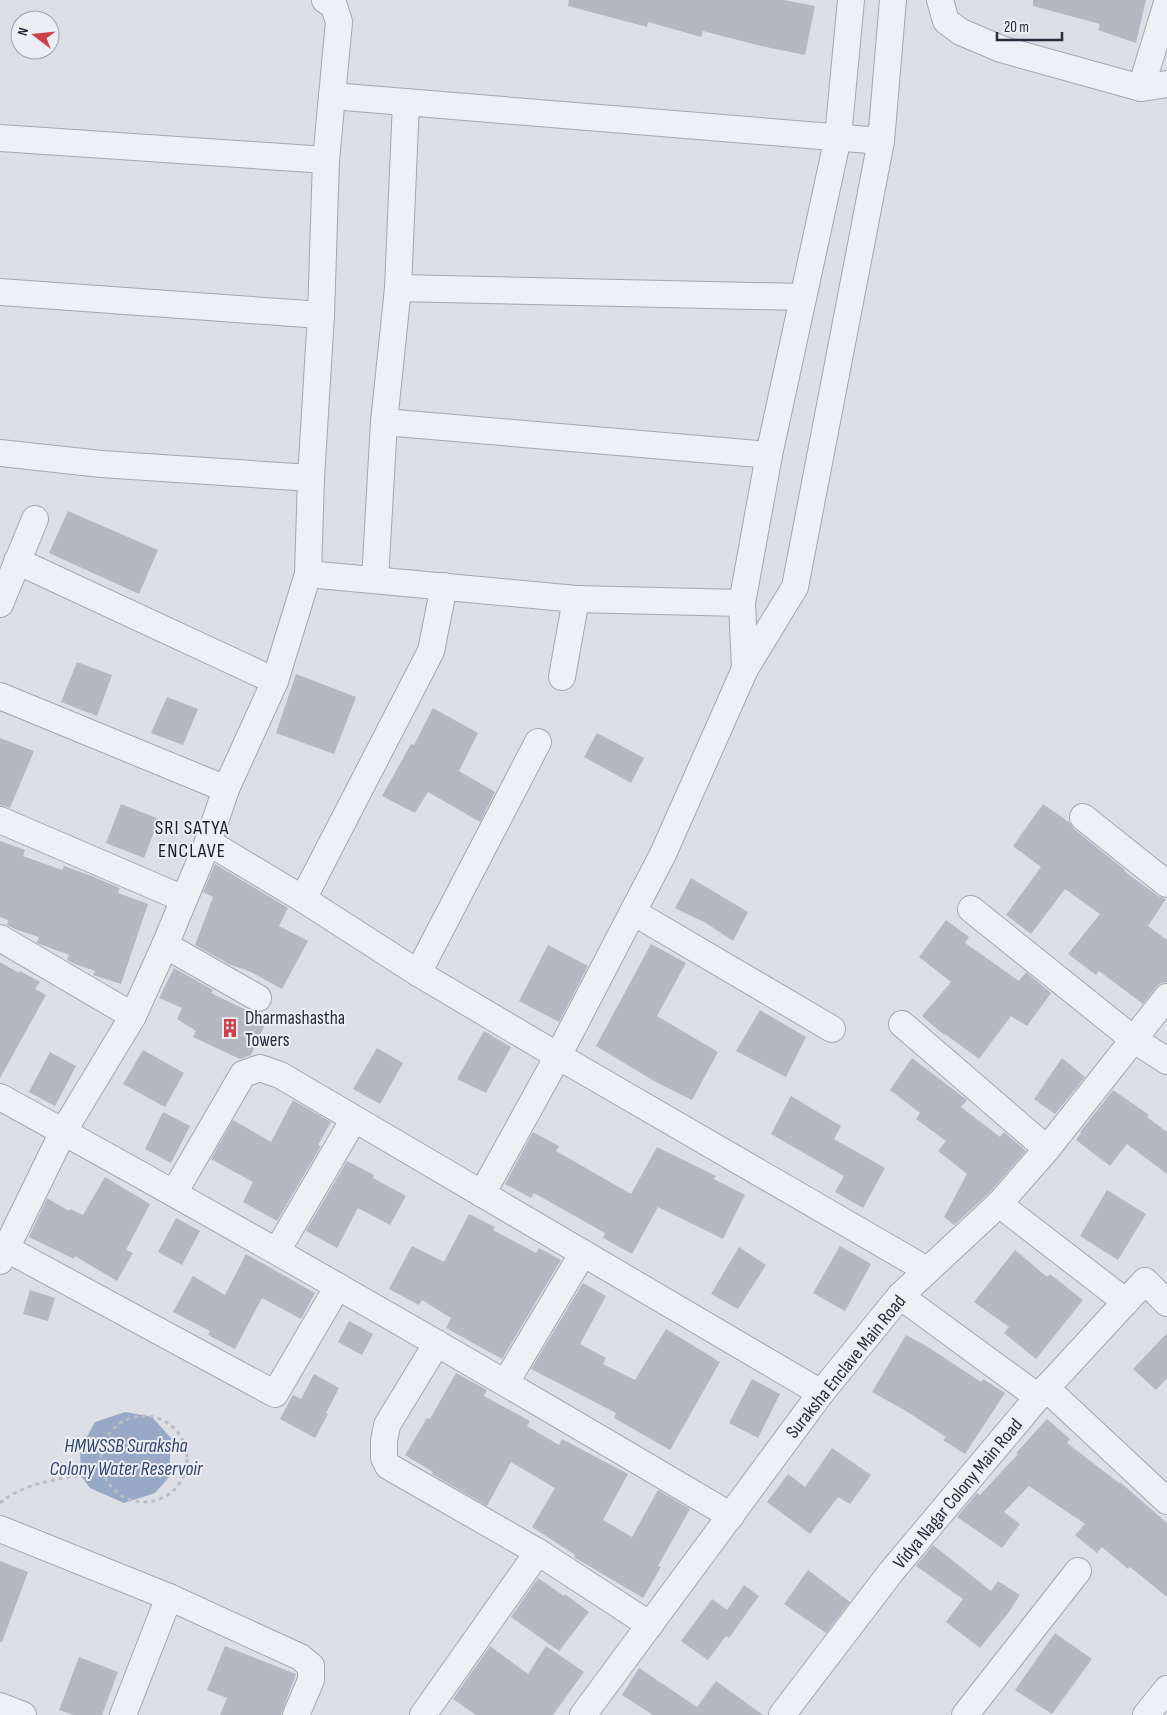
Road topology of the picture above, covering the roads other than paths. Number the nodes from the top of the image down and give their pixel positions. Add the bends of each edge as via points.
1 (325, 0) edge
2 (851, 0) edge
3 (893, 0) edge
4 (940, 0) edge
5 (1167, 3) edge
6 (1167, 84) edge
7 (1141, 88) junction
8 (332, 96) junction
9 (406, 102) junction
10 (838, 137) junction
11 (0, 138) edge
12 (881, 141) junction
13 (326, 160) junction
14 (398, 288) junction
15 (0, 292) edge
16 (803, 297) junction
17 (321, 315) junction
18 (384, 422) junction
19 (0, 453) edge
20 (769, 455) junction
21 (311, 478) junction
22 (35, 519) dead end
23 (17, 561) junction
24 (308, 574) junction
25 (375, 580) junction
26 (444, 586) junction
27 (576, 599) junction
28 (742, 603) junction
29 (0, 604) edge
30 (745, 669) junction
31 (562, 677) dead end
32 (275, 681) junction
33 (0, 696) edge
34 (538, 742) dead end
35 (226, 789) junction
36 (1083, 817) dead end
37 (0, 820) edge
38 (208, 842) junction
39 (1167, 884) edge
40 (184, 899) junction
41 (303, 899) junction
42 (971, 909) dead end
43 (633, 912) junction
44 (0, 938) edge
45 (165, 945) junction
46 (418, 973) junction
47 (1167, 997) edge
48 (258, 998) dead end
49 (133, 1016) junction
50 (902, 1024) dead end
51 (832, 1029) dead end
52 (1133, 1039) junction
53 (558, 1056) junction
54 (1167, 1061) edge
55 (0, 1097) edge
56 (354, 1119) junction
57 (64, 1132) junction
58 (1046, 1149) junction
59 (174, 1193) junction
60 (482, 1194) junction
61 (999, 1204) junction
62 (277, 1251) junction
63 (583, 1253) junction
64 (3, 1255) edge
65 (927, 1270) junction
66 (338, 1286) junction
67 (900, 1296) junction
68 (1126, 1302) junction
69 (1167, 1303) edge
70 (437, 1342) junction
71 (506, 1382) junction
72 (1042, 1392) junction
73 (821, 1393) junction
74 (1167, 1501) edge
75 (730, 1516) junction
76 (0, 1530) edge
77 (538, 1552) junction
78 (1078, 1571) dead end
79 (169, 1596) junction
80 (650, 1625) junction
81 (1167, 1690) edge
82 (0, 1706) edge
83 (23, 1715) edge
84 (122, 1715) edge
85 (296, 1715) edge
86 (423, 1715) edge
87 (583, 1715) edge
88 (782, 1715) edge
89 (965, 1715) edge
90 (1146, 1715) edge

1 - 8 street via 334,6 339,22
2 - 10 street
3 - 12 street
4 - 7 street via 946,21 961,32 1001,49
5 - 7 street
6 - 7 street
8 - 9 street
8 - 13 street
9 - 10 street
9 - 14 street
10 - 12 street
10 - 16 street
11 - 13 street
12 - 30 street via 795,587
13 - 17 street
14 - 16 street
14 - 18 street
15 - 17 street
16 - 20 street
17 - 21 street
18 - 20 street
18 - 25 street
19 - 21 street via 101,464
20 - 28 street
21 - 24 street
22 - 23 street
23 - 29 street
23 - 32 street
24 - 25 street
24 - 32 street
25 - 26 street
26 - 27 street
26 - 41 street via 431,651
27 - 28 street
27 - 31 street
28 - 30 street
30 - 43 street via 663,854
32 - 35 street
33 - 35 street
34 - 46 street
35 - 38 street
36 - 39 street
37 - 40 street
38 - 40 street
38 - 41 street
40 - 45 street
41 - 46 street
42 - 52 street
43 - 51 street
43 - 53 street
44 - 49 street
45 - 48 street
45 - 49 street
46 - 53 street
47 - 52 street, Suraksha Enclave Main Road
49 - 57 street
50 - 58 street
52 - 54 street
52 - 58 street, Suraksha Enclave Main Road
53 - 60 street
53 - 65 street
55 - 57 street
56 - 59 street via 280,1075 260,1068 243,1074
56 - 60 street
56 - 62 street
57 - 59 street
57 - 64 street
58 - 61 street, Suraksha Enclave Main Road
59 - 62 street
60 - 63 street
61 - 65 street, Suraksha Enclave Main Road
61 - 68 street
62 - 66 street
63 - 71 street
63 - 73 street
64 - 66 street via 275,1394
65 - 67 street, Suraksha Enclave Main Road
66 - 70 street
67 - 72 street
67 - 73 street, Suraksha Enclave Main Road
68 - 69 street, Vidya Nagar Colony Main Road via 1145,1281
68 - 72 street, Vidya Nagar Colony Main Road
70 - 71 street
70 - 77 street via 388,1425 384,1458 388,1466
71 - 75 street
72 - 74 street
72 - 88 street, Vidya Nagar Colony Main Road via 891,1572
73 - 75 street, Suraksha Enclave Main Road
75 - 80 street, Suraksha Enclave Main Road
76 - 79 street
77 - 80 street
77 - 86 street
78 - 89 street
79 - 84 street
79 - 85 street via 300,1657 311,1666 311,1680
80 - 87 street, Suraksha Enclave Main Road
81 - 90 street
82 - 83 street

